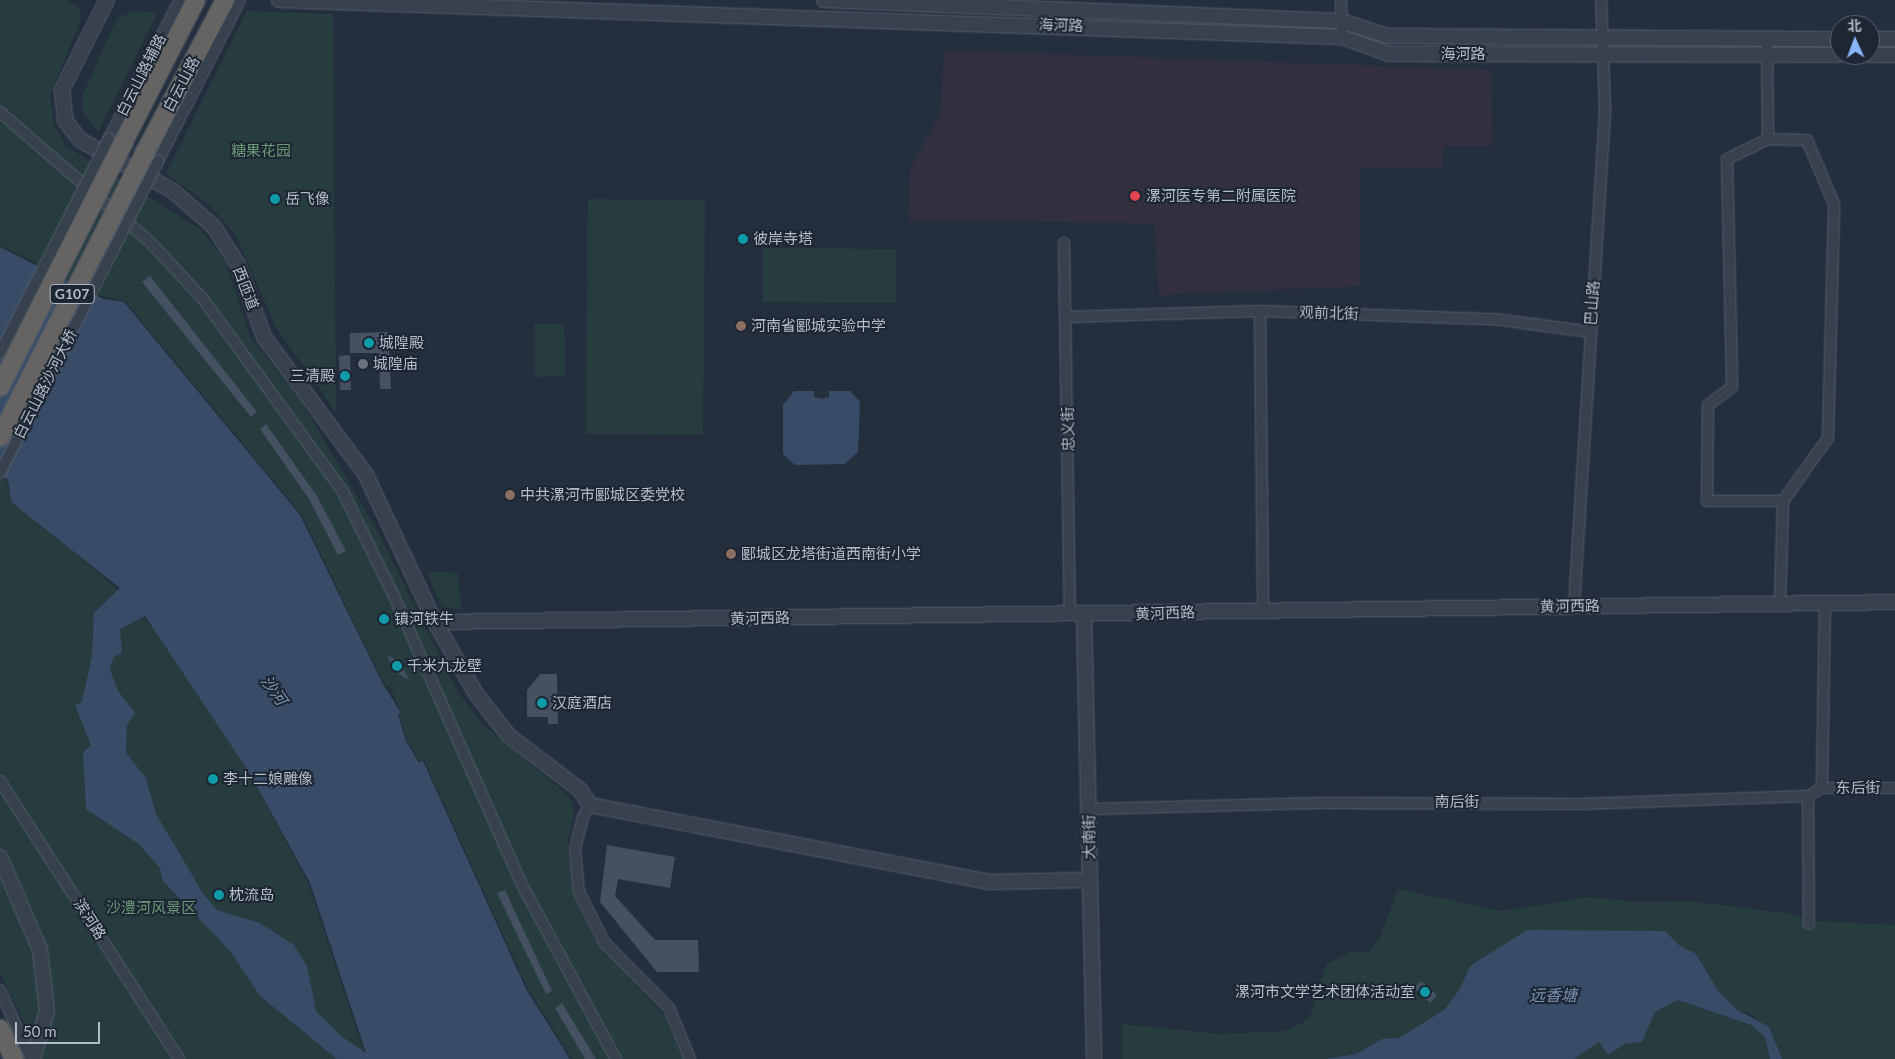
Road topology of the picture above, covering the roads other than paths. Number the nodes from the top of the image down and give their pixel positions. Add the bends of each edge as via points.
1 (107, 0) edge
2 (240, 0) edge
3 (279, 0) edge
4 (824, 0) edge
5 (1341, 0) edge
6 (1600, 0) edge
7 (428, 3) edge
8 (1031, 3) edge
9 (184, 7) edge
10 (225, 11) edge
11 (1341, 21) junction
12 (1342, 37) junction
13 (1830, 39) edge
14 (1880, 39) edge
15 (1895, 39) edge
16 (1604, 40) junction
17 (1767, 40) junction
18 (1604, 55) junction
19 (1767, 55) junction
20 (1830, 55) edge
21 (1880, 55) edge
22 (1895, 55) edge
23 (0, 112) edge
24 (1768, 139) junction
25 (116, 141) junction
26 (151, 156) junction
27 (1064, 244) dead end
28 (1260, 311) junction
29 (1066, 317) junction
30 (1591, 332) junction
31 (0, 353) edge
32 (0, 387) edge
33 (0, 437) edge
34 (0, 473) edge
35 (1783, 501) junction
36 (1895, 602) edge
37 (1825, 603) junction
38 (1780, 604) junction
39 (1574, 605) junction
40 (1263, 610) junction
41 (1070, 615) junction
42 (1084, 615) junction
43 (435, 622) junction
44 (0, 781) edge
45 (1822, 788) junction
46 (1895, 788) edge
47 (1808, 796) junction
48 (590, 805) junction
49 (1090, 809) junction
50 (0, 857) edge
51 (1090, 880) junction
52 (1809, 924) dead end
53 (0, 990) edge
54 (0, 1029) edge
55 (14, 1059) edge
56 (32, 1059) edge
57 (179, 1059) edge
58 (616, 1059) edge
59 (690, 1059) edge
60 (1094, 1059) edge

1 - 43 street, 西匝道 via 62,90 65,120 80,140 173,191 214,227 238,265 264,336 366,475
2 - 10 street
3 - 7 street, 海河路
4 - 8 street, 海河路
5 - 11 street
6 - 16 street, 巴山路
7 - 12 street, 海河路
8 - 11 street, 海河路
9 - 25 highway, 白云山路 / G107
10 - 26 highway, 白云山路 / G107
11 - 12 street
11 - 16 street, 海河路 via 1387,36
12 - 18 street, 海河路 via 1389,54
13 - 17 street, 海河路
14 - 15 street
16 - 17 street, 海河路
16 - 18 street, 巴山路
17 - 19 street
18 - 19 street, 海河路
18 - 30 street, 巴山路 via 1605,107
19 - 20 street, 海河路
19 - 24 street
21 - 22 street
23 - 58 street via 151,243 203,300 342,490 394,596 520,881
24 - 35 street via 1807,140 1834,204 1828,438
24 - 35 street via 1726,159 1732,387 1708,405 1707,501
25 - 31 street, bridge
25 - 32 highway, G107, bridge
26 - 33 highway, 白云山路沙河大桥 / G107, bridge
26 - 34 street, 白云山路沙河大桥, bridge
27 - 29 street, 忠义街
28 - 29 street, 观前北街
28 - 30 street, 观前北街 via 1494,319
28 - 40 street
29 - 41 street, 忠义街
30 - 39 street, 巴山路
35 - 38 street
36 - 37 street, 黄河西路
37 - 38 street, 黄河西路
37 - 45 street
38 - 39 street, 黄河西路
39 - 40 street, 黄河西路
40 - 42 street, 黄河西路
41 - 42 street, 黄河西路
41 - 43 street, 黄河西路
42 - 49 street, 大南街
43 - 48 street, 西匝道 via 476,694 509,736 580,790
44 - 57 street, 滨河路
45 - 46 street, 东后街
45 - 47 street, 南后街
47 - 49 street, 南后街 via 1580,804 1334,803
47 - 52 street
48 - 51 street via 989,882
48 - 59 street via 582,817 575,849 579,892 604,942 669,1008
49 - 51 street, 大南街
50 - 56 street via 40,950 47,1011
51 - 60 street, 大南街
53 - 56 street
54 - 55 highway

